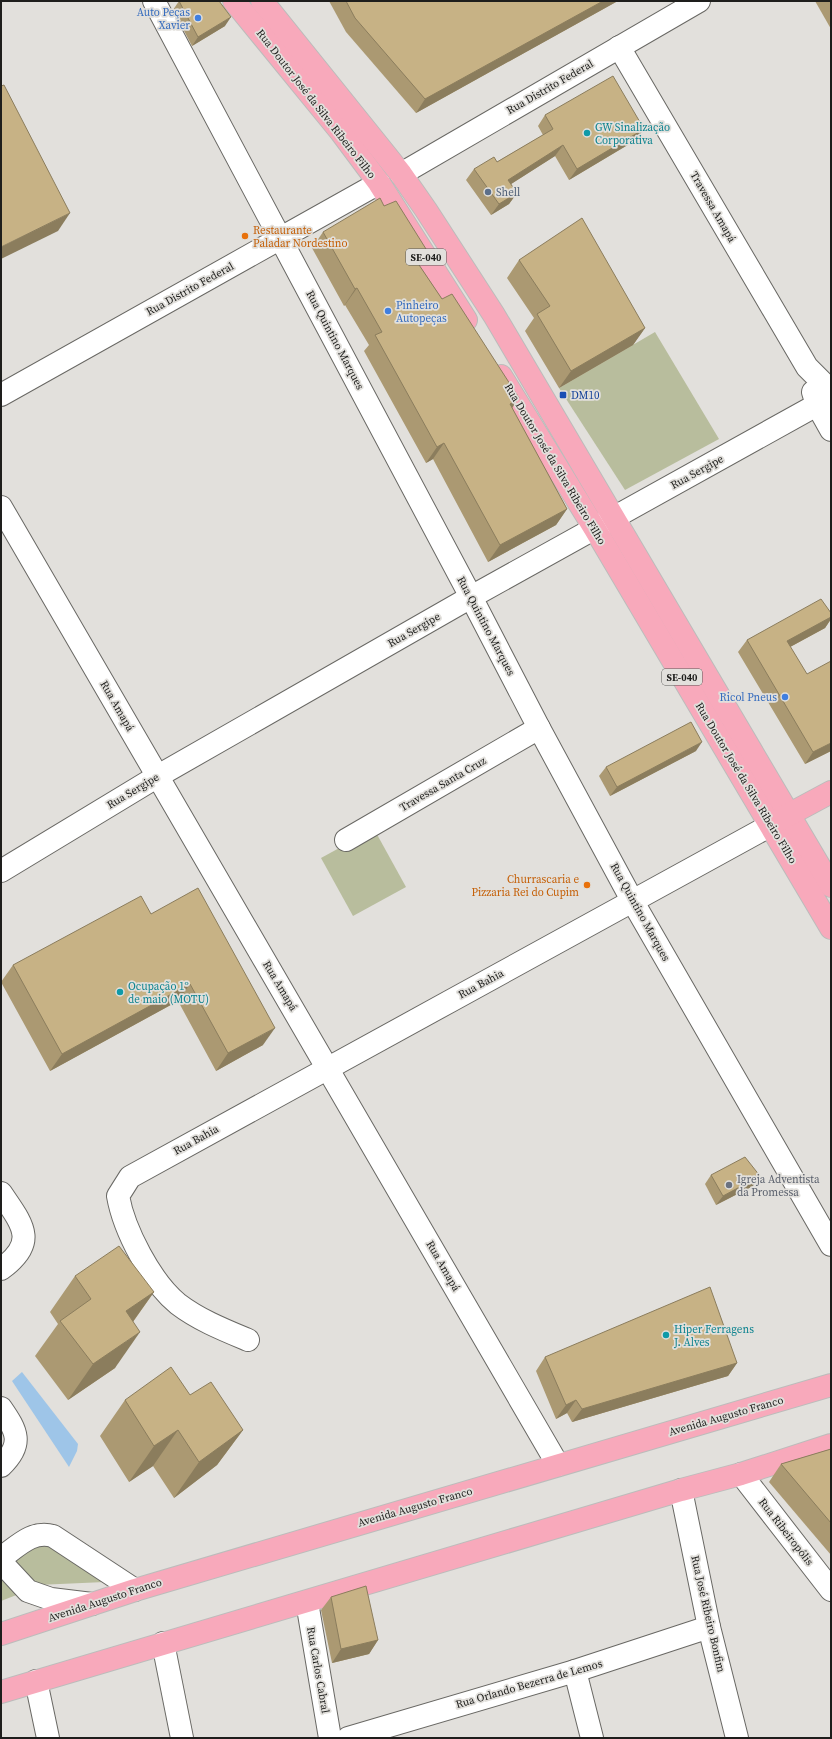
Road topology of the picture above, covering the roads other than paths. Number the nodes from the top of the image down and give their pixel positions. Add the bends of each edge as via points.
1 (154, 1) edge
2 (234, 1) edge
3 (262, 1) edge
4 (699, 1) edge
5 (619, 47) junction
6 (401, 174) junction
7 (378, 183) junction
8 (280, 238) junction
9 (476, 336) edge
10 (493, 362) edge
11 (1, 395) edge
12 (826, 398) edge
13 (831, 430) edge
14 (1, 507) edge
15 (614, 518) junction
16 (595, 529) junction
17 (471, 597) junction
18 (539, 728) junction
19 (158, 776) junction
20 (831, 792) edge
21 (780, 819) junction
22 (346, 840) dead end
23 (1, 871) edge
24 (831, 886) edge
25 (634, 902) junction
26 (831, 928) edge
27 (328, 1067) junction
28 (1, 1193) edge
29 (831, 1245) edge
30 (7, 1265) edge
31 (248, 1340) dead end
32 (831, 1385) edge
33 (7, 1416) edge
34 (831, 1445) edge
35 (558, 1465) junction
36 (1, 1466) edge
37 (741, 1474) junction
38 (680, 1490) junction
39 (1, 1558) edge
40 (1, 1562) edge
41 (134, 1590) junction
42 (831, 1590) edge
43 (306, 1602) junction
44 (92, 1604) junction
45 (709, 1627) junction
46 (1, 1634) edge
47 (163, 1643) junction
48 (575, 1671) junction
49 (36, 1681) junction
50 (1, 1692) edge
51 (48, 1738) edge
52 (182, 1738) edge
53 (330, 1738) edge
54 (348, 1738) edge
55 (592, 1738) edge
56 (738, 1738) edge

1 - 8 street, Rua Quintino Marques
2 - 7 main road, Rua Doutor José da Silva Ribeiro Filho / SE-040 via 341,132
3 - 6 main road, Rua Doutor José da Silva Ribeiro Filho / SE-040
4 - 5 street, Rua Distrito Federal
5 - 6 street, Rua Distrito Federal
5 - 12 street, Travessa Amapá
6 - 15 main road, Rua Doutor José da Silva Ribeiro Filho / SE-040 via 494,315
7 - 8 street, Rua Distrito Federal
7 - 9 main road, Rua Doutor José da Silva Ribeiro Filho / SE-040
8 - 11 street, Rua Distrito Federal
8 - 17 street, Rua Quintino Marques
10 - 16 main road, Rua Doutor José da Silva Ribeiro Filho / SE-040
12 - 13 street, Travessa Amapá
12 - 15 street, Rua Sergipe
14 - 19 street, Rua Amapá
15 - 16 street, Rua Sergipe
15 - 21 main road, Rua Doutor José da Silva Ribeiro Filho / SE-040
16 - 17 street, Rua Sergipe
16 - 21 main road, Rua Doutor José da Silva Ribeiro Filho / SE-040
17 - 18 street, Rua Quintino Marques
17 - 19 street, Rua Sergipe
18 - 22 street, Travessa Santa Cruz
18 - 25 street, Rua Quintino Marques
19 - 23 street, Rua Sergipe
19 - 27 street, Rua Amapá
20 - 21 main road, Rua Bahia
21 - 24 main road, Rua Doutor José da Silva Ribeiro Filho / SE-040
21 - 25 street, Rua Bahia
21 - 26 main road, Rua Doutor José da Silva Ribeiro Filho / SE-040
25 - 27 street, Rua Bahia
25 - 29 street, Rua Quintino Marques
27 - 31 street, Rua Bahia via 130,1177 118,1196 121,1212 140,1253 160,1285 177,1303 201,1319
27 - 35 street, Rua Amapá
28 - 30 street via 20,1223 24,1236 22,1248
32 - 35 main road, Avenida Augusto Franco
33 - 36 street via 17,1442 14,1451
34 - 37 main road
35 - 41 main road, Avenida Augusto Franco
37 - 38 main road
37 - 42 street, Rua Ribeiropólis
38 - 43 main road
38 - 45 street, Rua José Ribeiro Bonfim
39 - 41 street via 34,1535 53,1536
40 - 44 street via 28,1591 51,1599
41 - 44 main road, Avenida Augusto Franco
43 - 47 main road
43 - 53 street, Rua Carlos Cabral
44 - 46 main road, Avenida Augusto Franco
45 - 48 street, Rua Orlando Bezerra de Lemos
45 - 56 street, Rua José Ribeiro Bonfim
47 - 49 main road
47 - 52 street
48 - 54 street, Rua Orlando Bezerra de Lemos
48 - 55 street
49 - 50 main road
49 - 51 street

